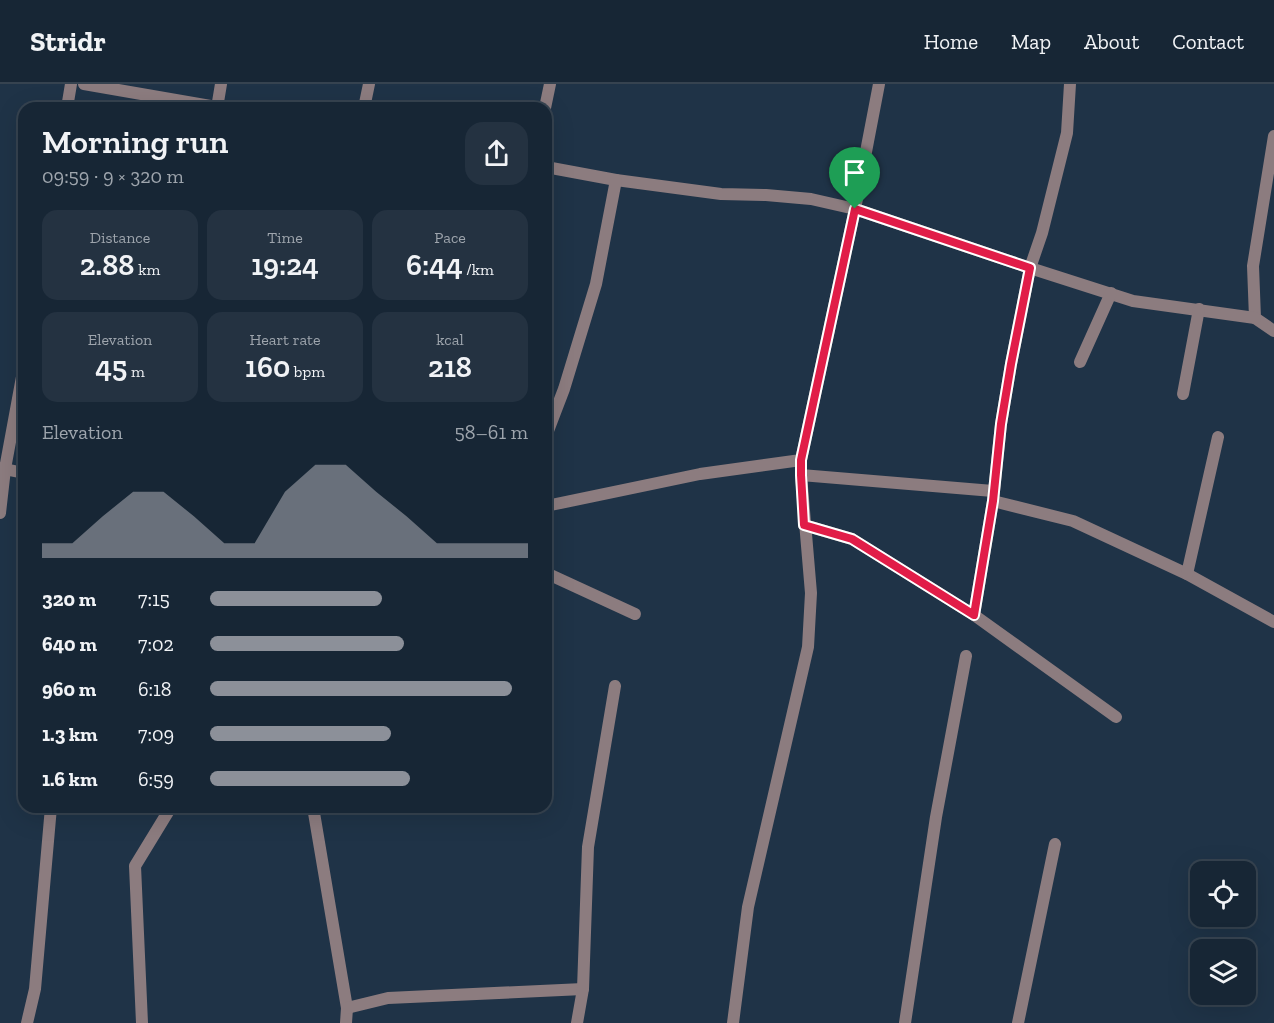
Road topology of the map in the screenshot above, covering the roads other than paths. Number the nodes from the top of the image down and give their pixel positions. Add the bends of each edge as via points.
1 (71, 84) edge
2 (84, 84) edge
3 (221, 84) edge
4 (369, 84) edge
5 (550, 84) edge
6 (879, 84) edge
7 (1070, 84) edge
8 (68, 102) edge
9 (185, 102) edge
10 (220, 102) edge
11 (365, 102) edge
12 (546, 102) edge
13 (1274, 136) edge
14 (552, 168) edge
15 (616, 180) junction
16 (855, 209) junction
17 (1030, 268) junction
18 (1111, 293) junction
19 (1199, 309) junction
20 (1255, 318) junction
21 (1274, 331) edge
22 (1080, 362) dead end
23 (1183, 394) dead end
24 (18, 395) edge
25 (552, 420) edge
26 (1218, 437) dead end
27 (801, 460) junction
28 (3, 469) edge
29 (18, 472) edge
30 (801, 475) junction
31 (993, 496) junction
32 (552, 505) edge
33 (0, 513) edge
34 (804, 525) junction
35 (1187, 574) junction
36 (552, 576) edge
37 (635, 614) dead end
38 (974, 615) junction
39 (1274, 622) edge
40 (966, 656) dead end
41 (615, 686) dead end
42 (1116, 717) dead end
43 (50, 813) edge
44 (166, 813) edge
45 (314, 813) edge
46 (1055, 844) dead end
47 (583, 989) junction
48 (347, 1008) junction
49 (28, 1022) edge
50 (142, 1023) edge
51 (346, 1023) edge
52 (577, 1023) edge
53 (733, 1023) edge
54 (905, 1023) edge
55 (1017, 1023) edge

1 - 8 street
2 - 9 street
3 - 10 street
4 - 11 street
5 - 12 street
6 - 16 street
7 - 17 street via 1067,134
13 - 20 street via 1254,266
14 - 15 street
15 - 16 street via 721,194 811,200
15 - 25 street via 596,284
16 - 17 street
16 - 27 street
17 - 18 street
17 - 31 street via 1001,424
18 - 19 street via 1133,301
18 - 22 street
19 - 20 street
19 - 23 street
20 - 21 street
24 - 28 street
26 - 35 street
27 - 30 street
27 - 32 street via 700,474
28 - 29 street
28 - 33 street
30 - 31 street
30 - 34 street
31 - 35 street via 1073,521
31 - 38 street
34 - 38 street via 852,539
34 - 53 street via 811,593 808,647 748,907
35 - 39 street
36 - 37 street
38 - 42 street
40 - 54 street via 936,817
41 - 47 street via 588,848
43 - 49 street via 35,988
44 - 50 street via 135,867
45 - 48 street
46 - 55 street
47 - 48 street via 388,998
47 - 52 street
48 - 51 street

